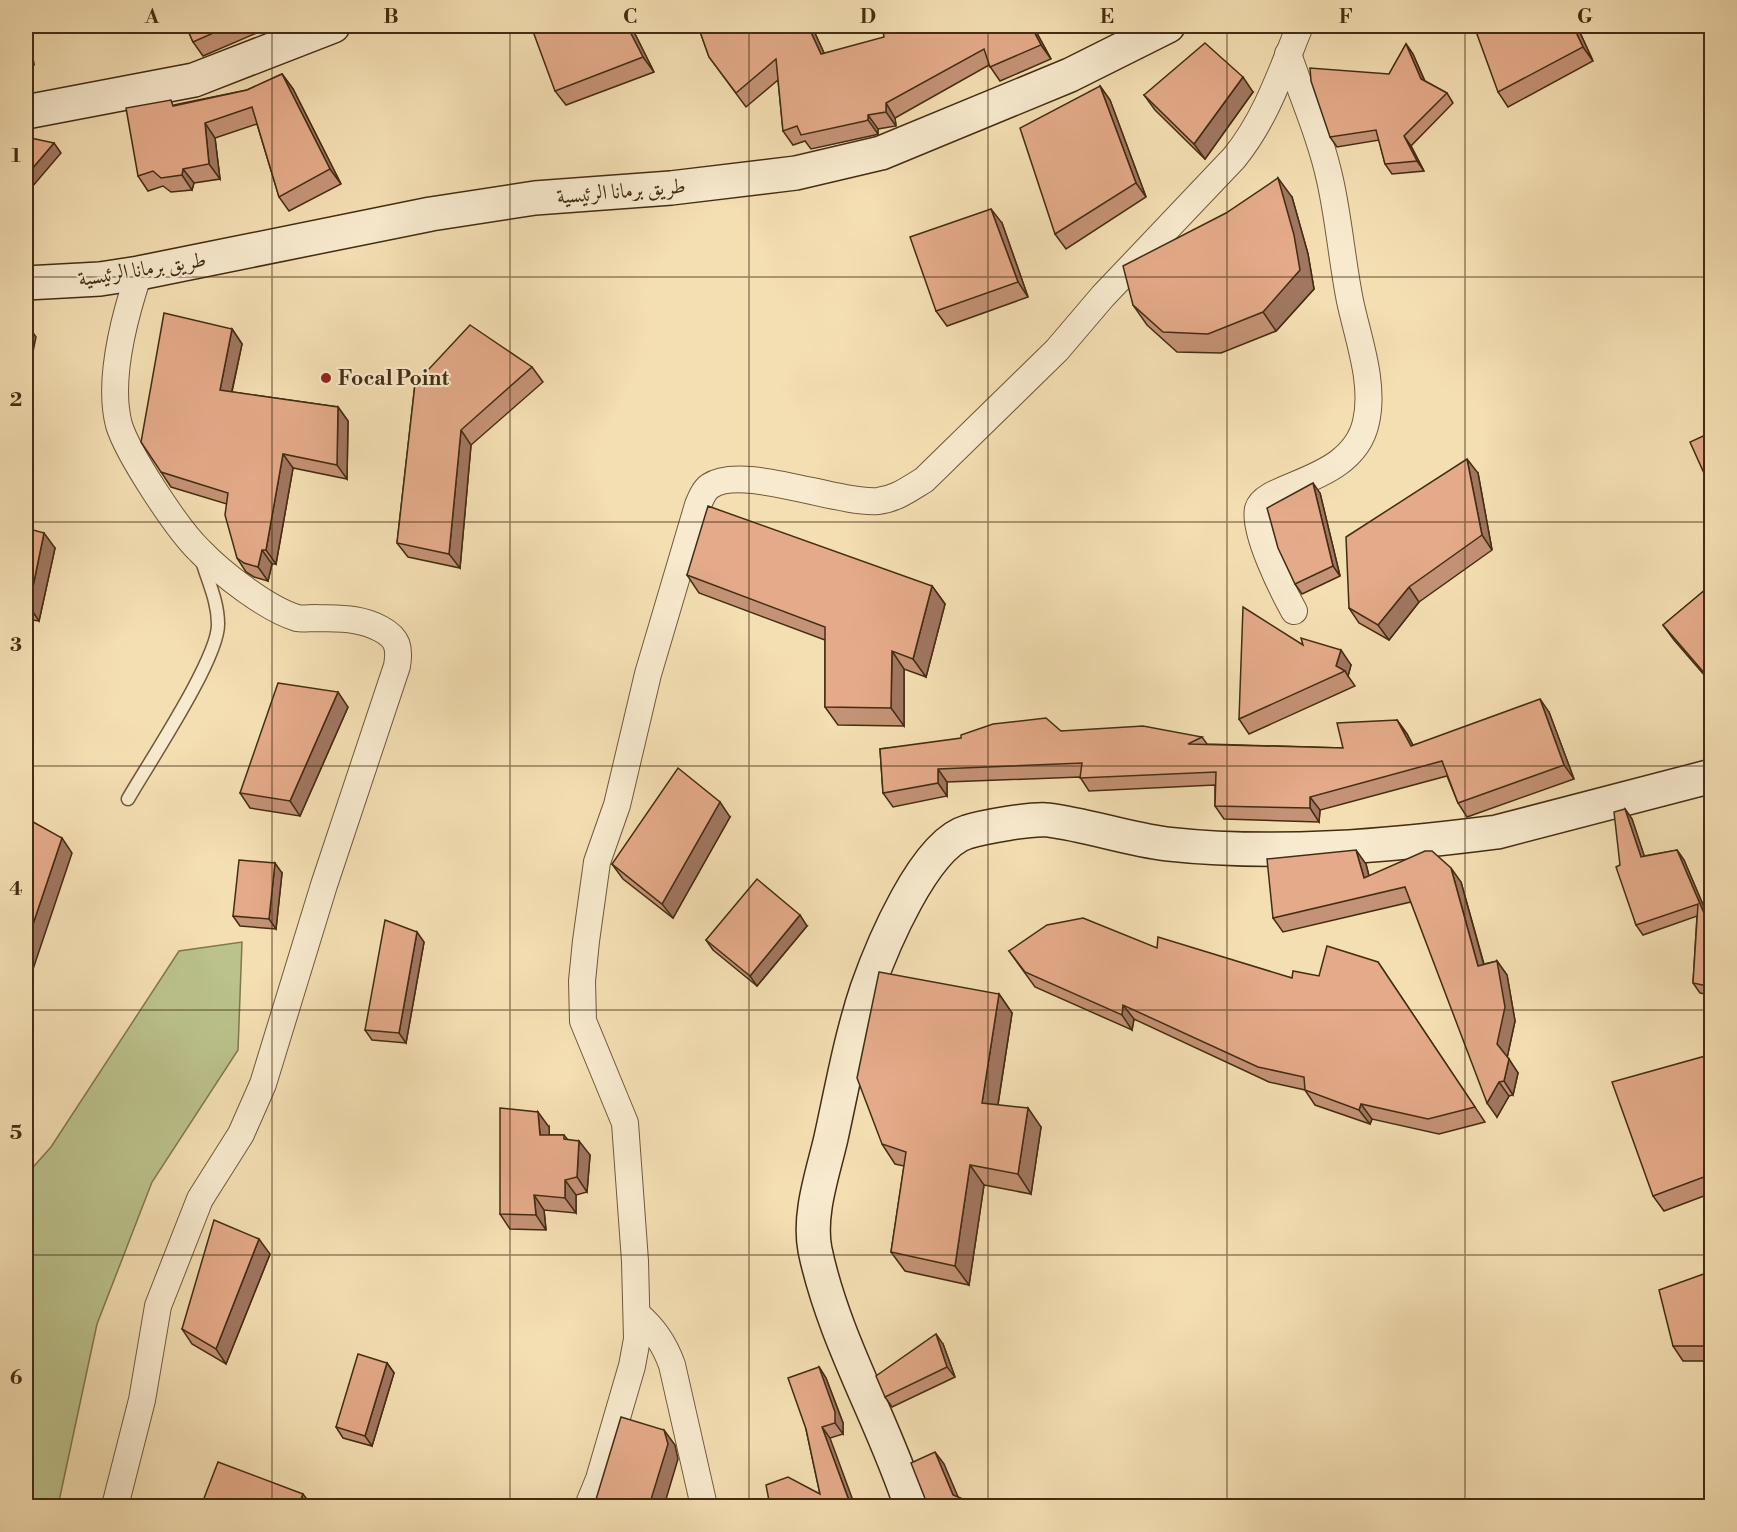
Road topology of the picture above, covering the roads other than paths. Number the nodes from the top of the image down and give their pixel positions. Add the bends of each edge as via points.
1 (333, 26) edge
2 (1168, 26) edge
3 (1300, 26) edge
4 (1288, 54) junction
5 (30, 110) edge
6 (139, 273) junction
7 (34, 277) edge
8 (199, 550) junction
9 (1294, 611) dead end
10 (1712, 776) edge
11 (128, 799) dead end
12 (636, 1314) junction
13 (115, 1506) edge
14 (588, 1506) edge
15 (704, 1506) edge
16 (911, 1506) edge

1 - 5 street via 194,80
2 - 6 street, طريق برمانا الرئيسية via 1070,75 881,153 796,173 671,188 535,198 454,211
3 - 4 street
4 - 9 street via 1330,179 1340,251 1368,386 1366,421 1359,445 1329,471 1266,498 1258,509 1276,580
4 - 12 street via 1263,114 1234,158 1057,350 924,480 898,496 867,501 760,481 729,480 712,485 698,505 648,674 617,805 597,862 582,981 583,1021 625,1123
6 - 7 street, طريق برمانا الرئيسية
6 - 8 street via 126,313 119,358 119,424 128,447
8 - 11 lane via 215,597 219,626 211,657
8 - 13 street via 249,592 297,618 359,619 393,637 399,651 263,1084 241,1134 200,1199 158,1306 142,1400
10 - 16 street via 1497,832 1293,851 1166,844 1045,819 964,832 947,843 930,860 913,887 868,988 848,1057 815,1206 814,1247 833,1314 896,1458
12 - 14 street via 632,1366
12 - 15 street via 659,1336 672,1365

